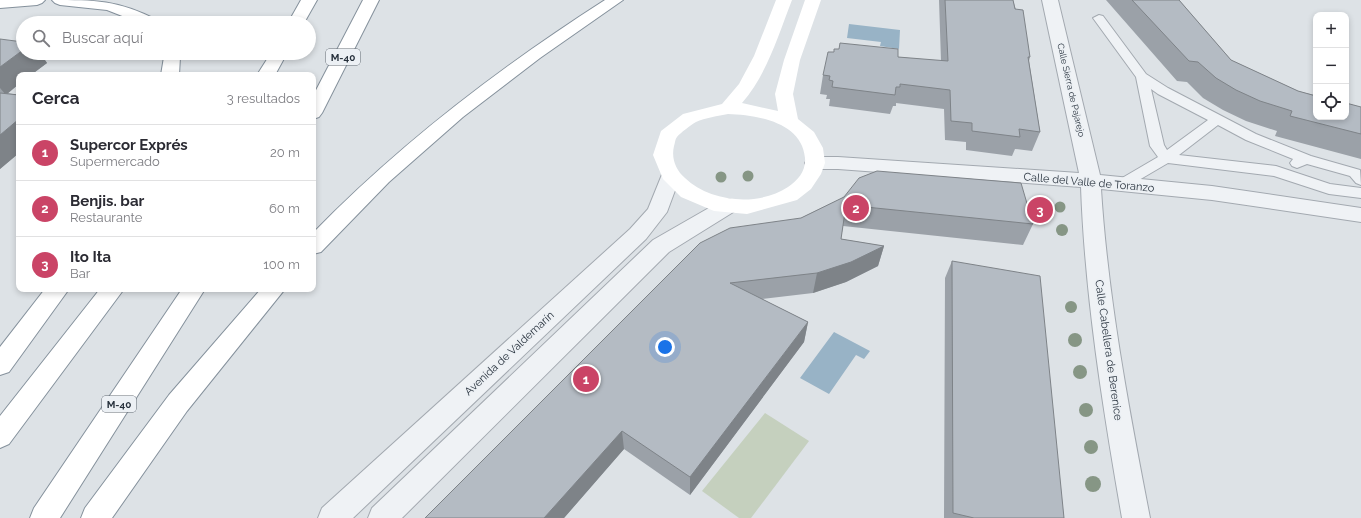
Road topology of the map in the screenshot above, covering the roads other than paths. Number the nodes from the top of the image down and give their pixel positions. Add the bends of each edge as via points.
1 (37, 0) edge
2 (60, 0) edge
3 (309, 0) edge
4 (371, 0) edge
5 (615, 0) edge
6 (784, 0) edge
7 (813, 0) edge
8 (1050, 0) edge
9 (0, 3) edge
10 (140, 16) edge
11 (300, 16) edge
12 (1099, 18) dead end
13 (172, 60) edge
14 (275, 60) edge
15 (170, 72) edge
16 (268, 72) edge
17 (1142, 77) junction
18 (316, 107) edge
19 (728, 108) junction
20 (1217, 119) junction
21 (789, 122) junction
22 (1166, 158) junction
23 (1306, 159) junction
24 (815, 163) junction
25 (1276, 171) junction
26 (670, 177) junction
27 (1361, 180) edge
28 (1091, 181) junction
29 (1122, 184) junction
30 (1361, 193) edge
31 (728, 206) junction
32 (1361, 215) edge
33 (316, 243) edge
34 (56, 292) edge
35 (111, 292) edge
36 (192, 292) edge
37 (271, 292) edge
38 (0, 365) edge
39 (0, 436) edge
40 (44, 518) edge
41 (95, 518) edge
42 (332, 518) edge
43 (382, 518) edge
44 (1136, 518) edge

1 - 9 main road
2 - 10 main road via 97,2
3 - 11 main road
4 - 18 main road, M-40
5 - 33 main road via 514,68 454,114 379,180
6 - 19 main road via 747,86
7 - 21 main road via 792,60 784,94
8 - 28 street, Calle Sierra de Pajarejo
12 - 17 lane
13 - 15 main road
14 - 16 main road
17 - 20 lane
17 - 22 lane via 1157,146
19 - 21 main road via 760,110
19 - 26 main road via 690,117 672,131 663,148 664,167
20 - 22 lane
20 - 23 lane
21 - 24 main road via 806,136 813,149
22 - 25 lane
22 - 29 lane
23 - 25 lane
23 - 27 lane via 1355,173
24 - 28 street, Calle del Valle de Toranzo
24 - 31 main road via 804,186 787,197 754,207
25 - 30 lane via 1328,189
26 - 31 main road via 693,196
26 - 42 street, Avenida de Valdemarín via 657,212 638,234
28 - 29 street, Calle del Valle de Toranzo
28 - 44 street, Calle Cabellera de Berenice via 1093,225 1115,402
29 - 32 street, Calle del Valle de Toranzo
31 - 43 street via 661,246
34 - 38 main road
35 - 39 main road
36 - 40 main road, M-40
37 - 41 main road via 178,403

